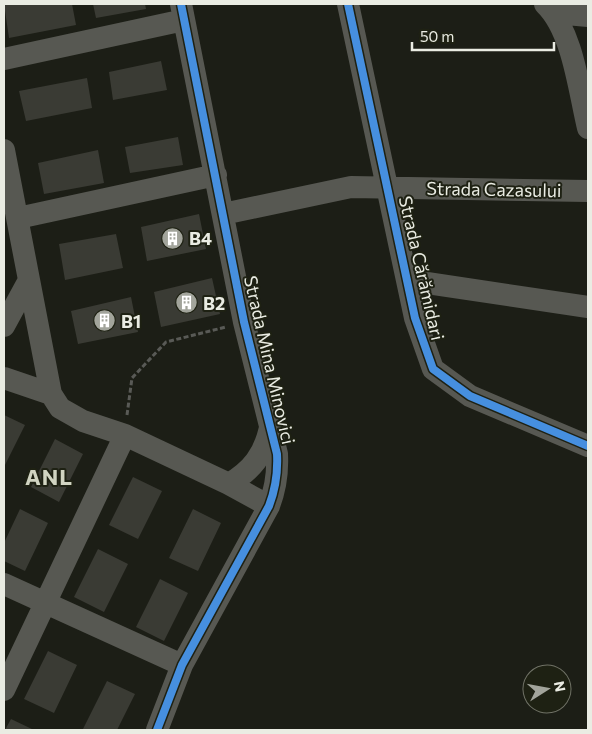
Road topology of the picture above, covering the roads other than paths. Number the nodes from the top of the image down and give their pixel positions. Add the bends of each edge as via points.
1 (348, 4) edge
2 (550, 8) edge
3 (183, 12) edge
4 (588, 16) edge
5 (4, 59) edge
6 (588, 128) edge
7 (4, 150) edge
8 (216, 175) junction
9 (388, 187) junction
10 (588, 191) edge
11 (223, 214) junction
12 (18, 218) junction
13 (29, 280) junction
14 (407, 280) junction
15 (588, 307) edge
16 (4, 326) edge
17 (4, 378) edge
18 (50, 394) junction
19 (270, 428) junction
20 (125, 435) junction
21 (588, 446) edge
22 (229, 484) junction
23 (269, 506) junction
24 (4, 584) edge
25 (46, 604) junction
26 (182, 665) junction
27 (4, 690) edge
28 (157, 730) edge

1 - 9 street, Strada Cărămidari
2 - 4 street
2 - 6 street via 565,34
3 - 5 street
3 - 8 street, Strada Mina Minovici
7 - 12 street
8 - 11 street, Strada Mina Minovici
8 - 12 street
9 - 10 street, Strada Cazasului
9 - 11 street, Strada Cazasului via 351,187
9 - 14 street, Strada Cărămidari
11 - 19 street, Strada Mina Minovici via 244,322
12 - 13 street
13 - 16 street
13 - 18 street
14 - 15 street
14 - 21 street, Strada Cărămidari via 415,318 433,369 470,396
17 - 18 street
18 - 20 street via 60,408 83,421
19 - 22 street via 266,446 257,462 245,475
19 - 23 street, Strada Mina Minovici via 278,471
20 - 22 street
20 - 25 street
22 - 23 street
23 - 26 street, Strada Mina Minovici
24 - 25 street
25 - 26 street
25 - 27 street
26 - 28 street, Strada Mina Minovici

